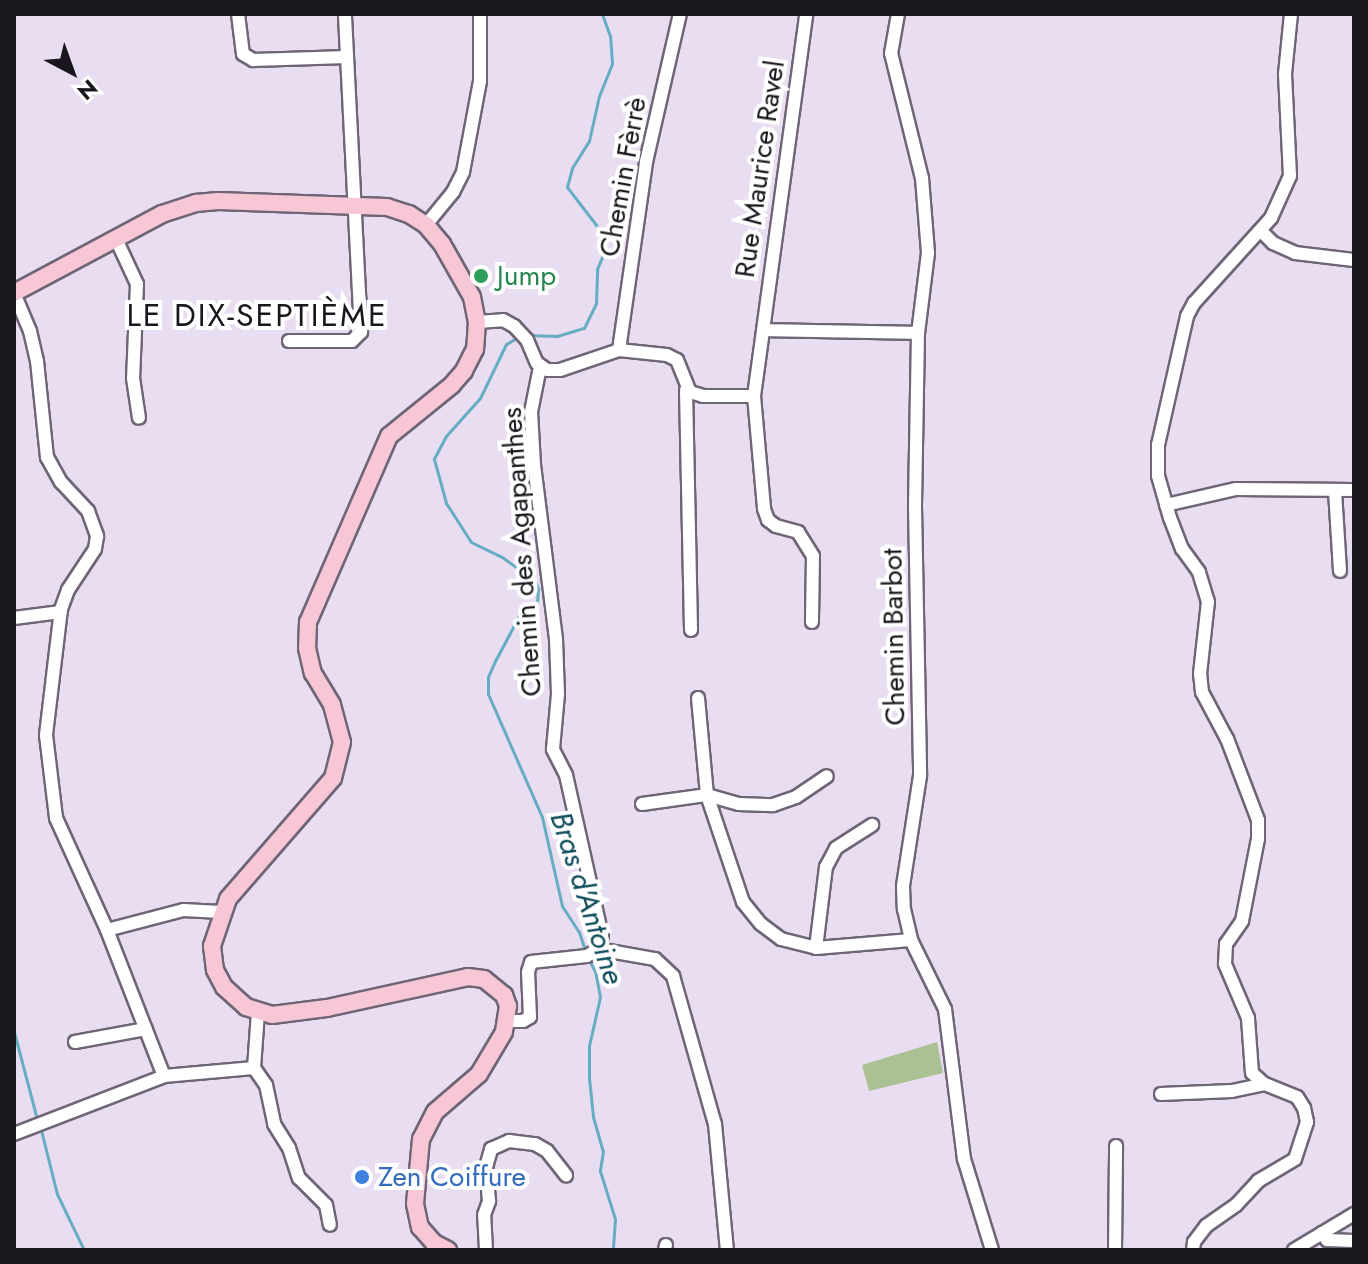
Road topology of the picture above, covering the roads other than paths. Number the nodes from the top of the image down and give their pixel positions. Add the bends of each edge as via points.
1 (238, 14) edge
2 (345, 14) edge
3 (480, 14) edge
4 (680, 14) edge
5 (806, 14) edge
6 (898, 14) edge
7 (1291, 14) edge
8 (347, 57) junction
9 (354, 206) junction
10 (426, 225) junction
11 (1261, 231) junction
12 (116, 239) junction
13 (1354, 260) edge
14 (14, 293) edge
15 (477, 322) junction
16 (765, 330) junction
17 (918, 333) junction
18 (289, 341) dead end
19 (619, 350) junction
20 (540, 367) junction
21 (686, 390) junction
22 (754, 396) junction
23 (139, 418) dead end
24 (1354, 490) edge
25 (1335, 491) junction
26 (1166, 505) junction
27 (1340, 571) dead end
28 (61, 612) junction
29 (14, 618) edge
30 (812, 622) dead end
31 (691, 630) dead end
32 (698, 698) dead end
33 (827, 776) dead end
34 (707, 795) junction
35 (642, 804) dead end
36 (872, 825) dead end
37 (221, 912) junction
38 (107, 930) junction
39 (911, 940) junction
40 (816, 948) junction
41 (598, 949) junction
42 (258, 1012) junction
43 (509, 1021) junction
44 (146, 1029) junction
45 (75, 1042) dead end
46 (254, 1068) junction
47 (164, 1076) junction
48 (1264, 1084) junction
49 (1161, 1094) dead end
50 (14, 1134) edge
51 (1116, 1146) dead end
52 (566, 1175) dead end
53 (1354, 1214) edge
54 (330, 1225) dead end
55 (1322, 1233) junction
56 (1354, 1241) edge
57 (448, 1250) edge
58 (486, 1250) edge
59 (727, 1250) edge
60 (992, 1250) edge
61 (1115, 1250) edge
62 (1193, 1250) edge
63 (1294, 1250) edge

1 - 8 street via 243,54 253,60
2 - 8 street
3 - 10 street via 480,81 463,172
4 - 19 street, Chemin Fèrrè via 646,162
5 - 16 street, Rue Maurice Ravel
6 - 17 street, Chemin Barbot via 891,53 922,178 928,253
7 - 11 street via 1285,74 1290,176
8 - 9 street
9 - 10 main road via 387,207
9 - 12 main road via 196,203
9 - 18 street via 361,332 352,341
10 - 15 main road via 461,274
11 - 13 street via 1295,253
11 - 26 street via 1187,316 1159,427 1158,476
12 - 14 main road
12 - 23 street via 137,284 133,378
14 - 28 street via 37,361 47,457 88,511 97,536
15 - 20 street via 503,320 514,326
15 - 37 main road via 475,349 464,371 389,436 308,622 313,673 335,713 342,742 333,778
16 - 17 street
16 - 22 street, Rue Maurice Ravel
17 - 39 street, Chemin Barbot via 920,776 903,886
19 - 20 street via 560,370
19 - 21 street via 677,360
20 - 41 street, Chemin des Agapanthes via 531,412 556,639 553,749 566,775 584,846 602,936
21 - 22 street via 703,396
21 - 31 street
22 - 30 street, Rue Maurice Ravel via 764,509 768,520 798,532 813,556
24 - 25 street
25 - 26 street via 1236,489
25 - 27 street
26 - 48 street via 1208,602 1202,692 1227,739 1258,820 1242,921 1226,944 1224,957 1248,1018 1250,1066
28 - 29 street
28 - 38 street via 46,735 52,795 56,818
32 - 34 street
33 - 34 street via 773,805 739,804
34 - 35 street
34 - 40 street via 743,902 781,939
36 - 40 street via 836,848 826,867
37 - 38 street via 183,910
37 - 42 main road via 212,946 215,970 234,998
38 - 44 street
39 - 40 street
39 - 60 street, Chemin Barbot via 945,1009 964,1159
41 - 43 street via 587,956 535,960 528,966 530,1017
41 - 59 street via 655,959 673,976 715,1124
42 - 43 main road via 286,1015 468,977 496,986 508,1006
42 - 46 street
43 - 57 main road via 479,1074 435,1112 421,1139 415,1204 420,1227
44 - 45 street
44 - 47 street
46 - 47 street
46 - 54 street via 266,1085 274,1124 299,1178 326,1205
47 - 50 street
48 - 49 street
48 - 62 street via 1292,1094 1304,1108 1306,1130 1299,1153 1206,1226
51 - 61 street
52 - 58 street via 535,1144 509,1141 491,1149 486,1167
53 - 55 street
55 - 56 street via 1327,1240
55 - 63 street

